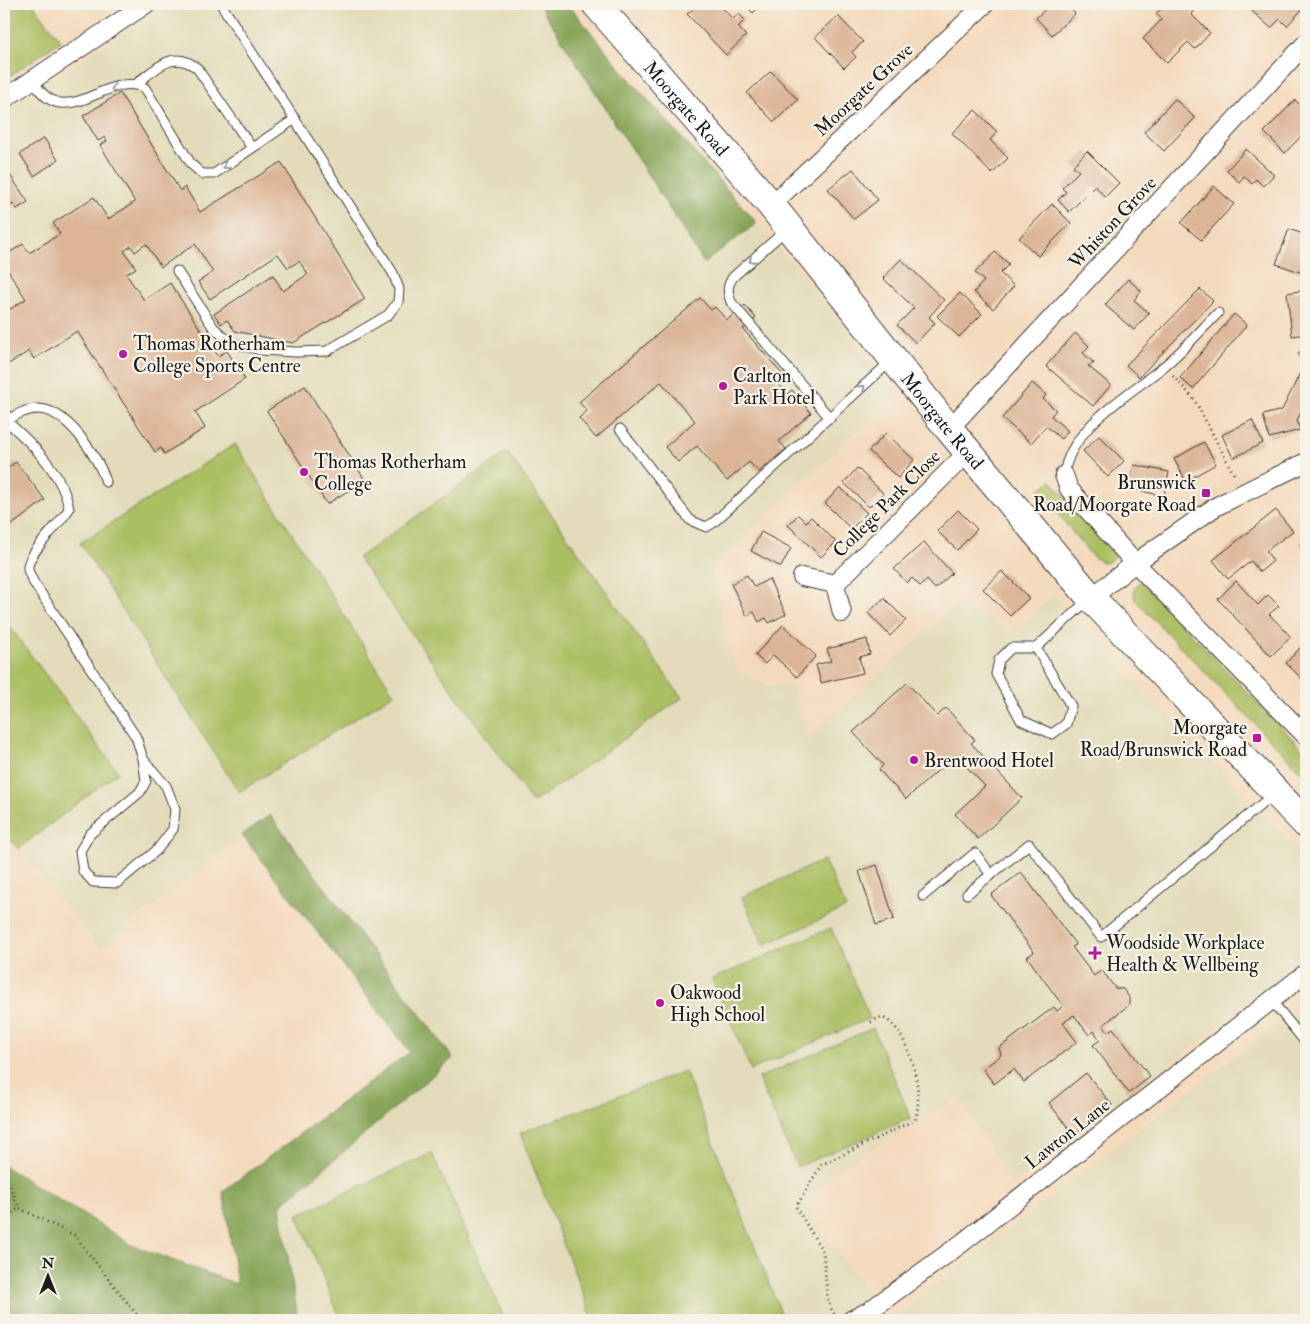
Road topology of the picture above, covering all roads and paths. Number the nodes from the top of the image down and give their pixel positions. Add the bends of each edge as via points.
1 (146, 4) edge
2 (221, 4) edge
3 (596, 4) edge
4 (985, 4) edge
5 (1306, 43) edge
6 (33, 80) junction
7 (136, 84) junction
8 (4, 99) edge
9 (295, 119) junction
10 (252, 148) junction
11 (771, 205) junction
12 (789, 228) junction
13 (177, 271) dead end
14 (1218, 313) dead end
15 (893, 359) junction
16 (1164, 366) junction
17 (830, 418) junction
18 (5, 420) edge
19 (620, 429) dead end
20 (949, 429) junction
21 (968, 452) junction
22 (1306, 462) edge
23 (1064, 475) joint
24 (106, 482) dead end
25 (1244, 491) junction
26 (1134, 563) junction
27 (802, 576) dead end
28 (835, 584) junction
29 (1092, 598) junction
30 (842, 613) dead end
31 (1036, 648) junction
32 (1306, 736) edge
33 (143, 759) junction
34 (1276, 792) junction
35 (1306, 824) edge
36 (991, 875) junction
37 (967, 894) dead end
38 (923, 896) dead end
39 (1306, 973) edge
40 (1271, 1000) junction
41 (868, 1023) dead end
42 (1306, 1043) edge
43 (4, 1172) edge
44 (19, 1208) junction
45 (4, 1219) edge
46 (141, 1320) edge
47 (837, 1320) edge
48 (851, 1320) edge

1 - 6 street
2 - 9 lane
3 - 11 main road, Moorgate Road
4 - 11 street, Moorgate Grove
5 - 20 street, Whiston Grove
7 -> 6 lane via 122,85 78,102 50,101 40,94
6 - 8 street
7 - 10 lane via 175,59 187,59 197,68
10 -> 7 lane via 214,174 202,174 191,164 145,88
9 - 10 lane
9 - 13 lane via 394,273 399,289 398,302 388,315 327,351 261,350 231,342 213,327
11 - 12 main road, Moorgate Road
12 - 15 main road, Moorgate Road
12 -> 17 lane via 733,277 727,292 730,302
14 - 16 lane
17 -> 15 lane
15 - 20 main road, Moorgate Road
16 - 23 lane via 1092,424 1070,451
16 - 25 path via 1194,399
17 - 19 lane via 706,527 690,520
18 - 24 lane via 25,411 50,411 66,422 88,446 102,468
18 - 33 lane via 24,436 50,468 66,493 69,509 29,559 28,569 34,583 136,737
20 - 21 main road, Moorgate Road
21 - 28 street, College Park Close
21 - 29 main road, Moorgate Road
22 - 25 street
23 - 26 street via 1069,489
25 - 26 street via 1200,516
26 - 29 street
26 - 32 street
27 - 28 street, College Park Close
28 - 30 street, College Park Close
29 - 31 lane
29 - 34 main road, Moorgate Road
31 - 31 lane via 1071,706 1066,724 1052,734 1021,720 996,674 999,660 1010,648
33 - 33 lane via 146,781 140,792 90,834 80,851 83,870 93,882 117,883 156,850 173,829 175,809 166,786
34 - 35 main road, Moorgate Road
34 - 36 lane via 1101,937 1029,844
36 - 37 lane
36 - 38 lane via 975,853
39 - 40 street, Lawton Lane
40 - 42 lane
40 - 48 street, Lawton Lane via 957,1246 869,1311
41 - 47 path via 881,1017 890,1020 901,1034 918,1081 919,1111 915,1120 821,1165 796,1208 824,1252 828,1302
43 - 44 path
44 - 45 path
44 - 46 path via 74,1235

